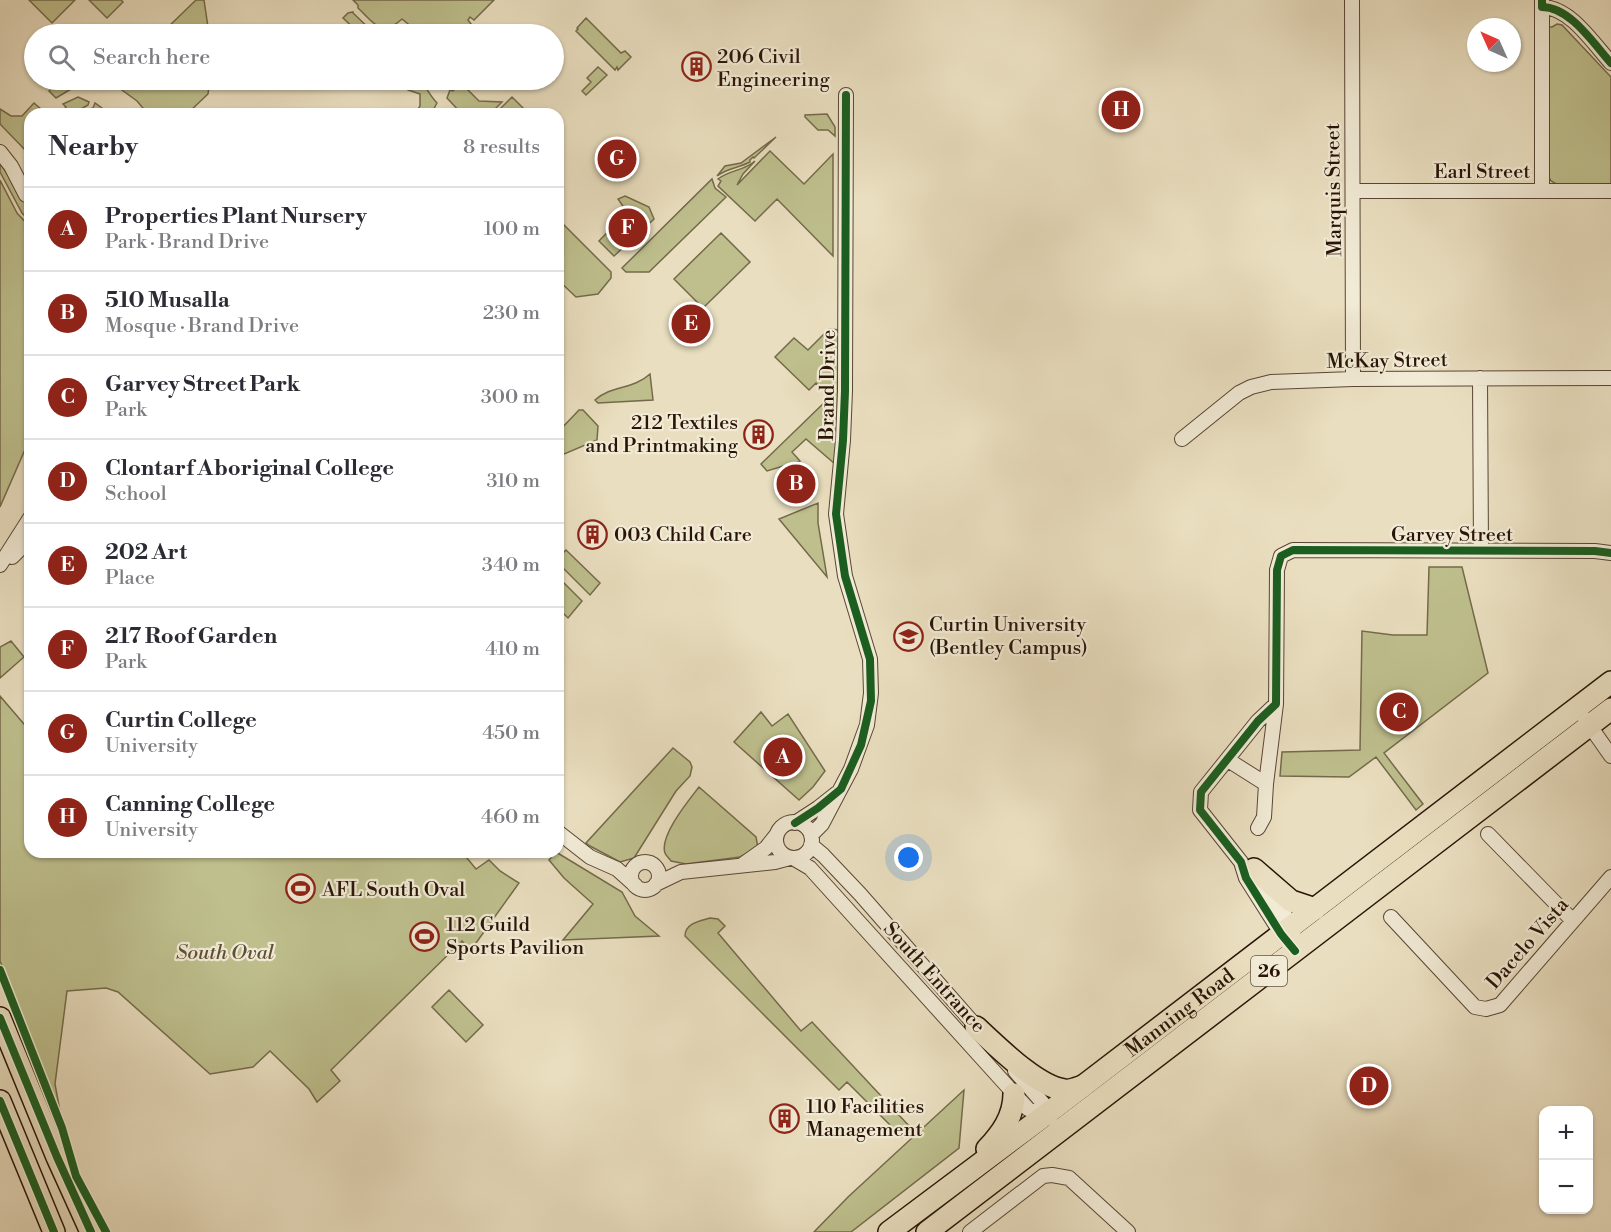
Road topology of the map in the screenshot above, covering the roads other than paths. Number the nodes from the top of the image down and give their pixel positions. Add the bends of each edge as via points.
1 (1352, 0) edge
2 (1542, 4) edge
3 (1611, 63) edge
4 (846, 95) dead end
5 (0, 152) edge
6 (11, 166) junction
7 (24, 175) edge
8 (24, 187) edge
9 (1542, 190) junction
10 (1354, 191) junction
11 (1611, 191) edge
12 (1480, 378) junction
13 (1611, 378) edge
14 (1353, 379) junction
15 (1182, 439) dead end
16 (24, 528) edge
17 (24, 546) edge
18 (1481, 550) junction
19 (1611, 553) edge
20 (0, 566) edge
21 (1611, 682) edge
22 (1276, 704) junction
23 (1611, 709) edge
24 (1583, 717) junction
25 (1611, 756) edge
26 (1228, 760) junction
27 (1266, 784) junction
28 (841, 789) junction
29 (795, 823) junction
30 (1258, 828) dead end
31 (777, 834) junction
32 (1488, 834) dead end
33 (564, 837) edge
34 (811, 840) junction
35 (791, 858) junction
36 (654, 865) junction
37 (741, 866) junction
38 (1248, 866) junction
39 (635, 867) junction
40 (617, 869) junction
41 (681, 872) junction
42 (1611, 877) edge
43 (656, 884) junction
44 (636, 886) junction
45 (1315, 909) junction
46 (1391, 917) dead end
47 (1573, 921) junction
48 (1286, 930) junction
49 (1295, 951) junction
50 (0, 1018) edge
51 (976, 1027) junction
52 (1084, 1086) junction
53 (1014, 1094) junction
54 (0, 1101) edge
55 (1048, 1116) junction
56 (1072, 1120) junction
57 (1027, 1157) junction
58 (933, 1198) junction
59 (54, 1232) edge
60 (91, 1232) edge
61 (889, 1232) edge
62 (927, 1232) edge
63 (970, 1232) edge
64 (1128, 1232) edge

1 - 10 street, Marquis Street
2 - 3 street via 1570,18
2 - 9 street
4 - 28 street, Brand Drive via 845,391 836,514 840,556 870,659 872,685 867,725
5 - 6 street
6 - 7 street
6 - 8 street
9 - 10 street, Earl Street
9 - 11 street, Earl Street
10 - 14 street, Marquis Street
12 - 13 street, McKay Street
12 - 14 street, McKay Street
12 - 18 street
14 - 15 street, McKay Street via 1271,382 1251,387
16 - 20 street
17 - 20 street
18 - 19 street, Garvey Street
18 - 22 street, Garvey Street via 1293,550 1281,556 1277,570
21 - 24 main road, Manning Road / 26
22 - 26 street
22 - 27 street
23 - 24 main road, Manning Road / 26
24 - 25 street
24 - 45 main road, Manning Road / 26
24 - 49 main road, Manning Road / 26
26 - 27 street
26 - 38 street via 1201,792 1200,810
27 - 30 street via 1264,817
28 - 29 street, Brand Drive
28 - 34 street, Brand Drive
29 - 31 street via 784,826
29 - 34 street via 805,826
31 - 35 street via 778,849
31 - 37 street via 766,848
32 - 47 street
33 - 40 street via 590,857
34 - 35 street via 804,855
34 - 51 street, South Entrance
35 - 37 street
35 - 53 street, South Entrance via 810,868 832,891
36 - 39 street via 645,862
36 - 41 street
36 - 43 street via 658,872
37 - 41 street
38 - 45 main road via 1291,901
38 - 48 street via 1246,878
39 - 40 street
39 - 44 street via 632,874
40 - 44 street
41 - 43 street
42 - 47 street, Dacelo Vista
43 - 44 street via 648,889
45 - 48 main road, Manning Road / 26
46 - 47 street, Dacelo Vista via 1475,1007 1486,1009 1500,1005
48 - 49 street
48 - 52 main road, Manning Road / 26
49 - 56 main road, Manning Road / 26
50 - 60 main road
51 - 52 main road via 1051,1086 1064,1090
51 - 55 street, South Entrance via 1040,1098
52 - 55 main road, Manning Road / 26
53 - 55 street, South Entrance via 1028,1110
53 - 58 main road via 1010,1117 1000,1135
54 - 59 main road
55 - 56 street, South Entrance
55 - 57 street via 1046,1134
55 - 58 main road, Manning Road / 26
56 - 57 main road, Manning Road / 26
57 - 62 main road, Manning Road / 26
58 - 61 main road, Manning Road / 26
63 - 64 street via 1043,1176 1052,1175 1069,1178

